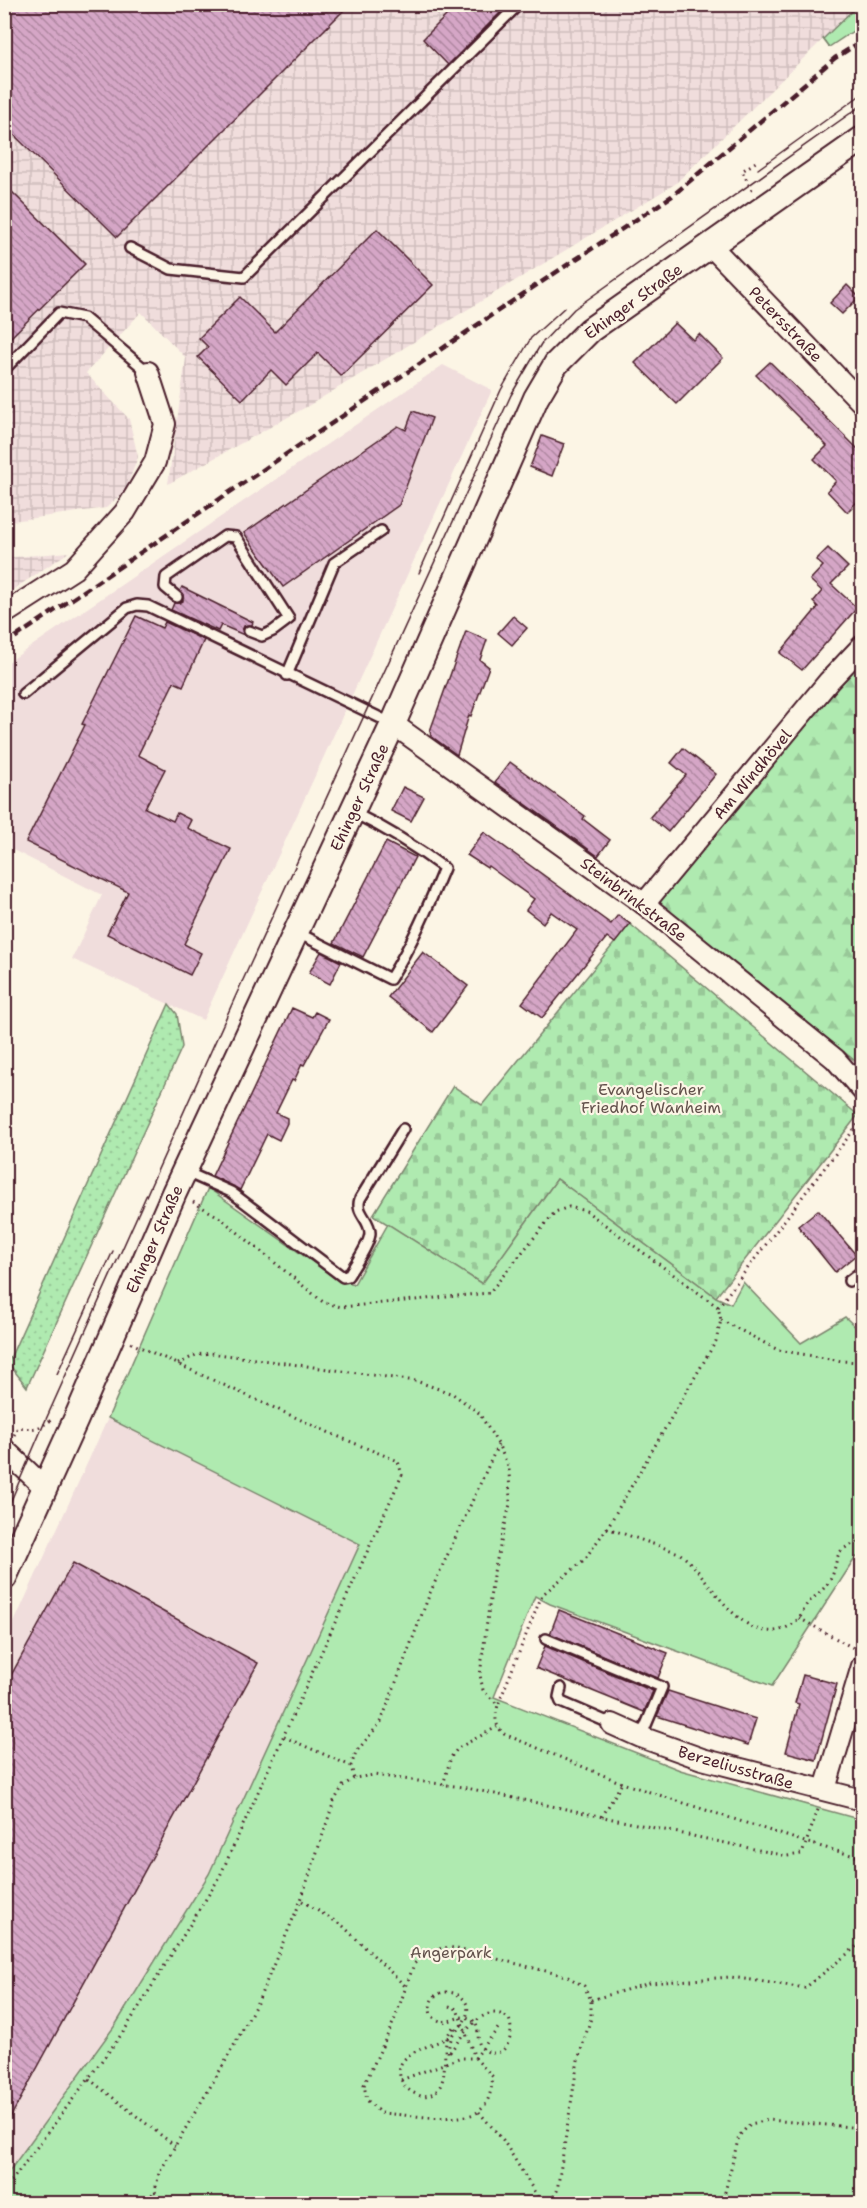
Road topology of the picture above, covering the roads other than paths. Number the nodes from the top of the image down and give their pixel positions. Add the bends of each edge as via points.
1 (519, 4) edge
2 (862, 139) edge
3 (710, 245) junction
4 (130, 248) dead end
5 (4, 370) edge
6 (148, 372) joint
7 (862, 404) edge
8 (381, 531) dead end
9 (177, 597) dead end
10 (4, 614) edge
11 (249, 631) dead end
12 (862, 646) edge
13 (287, 675) junction
14 (23, 694) dead end
15 (393, 724) junction
16 (352, 812) junction
17 (644, 904) junction
18 (296, 932) junction
19 (862, 1090) edge
20 (403, 1129) dead end
21 (184, 1171) junction
22 (862, 1271) edge
23 (849, 1281) dead end
24 (5, 1450) edge
25 (45, 1488) junction
26 (4, 1578) edge
27 (546, 1638) dead end
28 (862, 1666) edge
29 (561, 1688) dead end
30 (612, 1724) joint
31 (641, 1737) junction
32 (825, 1789) junction
33 (862, 1800) edge

1 - 4 lane via 244,277 171,269
2 - 3 street, Ehinger Straße
3 - 7 street, Petersstraße
3 - 15 street, Ehinger Straße via 590,330 556,364 536,398
5 - 6 lane via 59,313 84,318
6 - 10 street via 165,424 155,462 125,512 74,569
8 - 13 lane via 334,563
9 - 11 lane via 165,587 166,577 225,536 236,537 289,619 262,636
12 - 17 street, Am Windhövel
13 - 14 lane via 148,606 137,605 126,608
13 - 15 lane
15 - 16 street, Ehinger Straße
15 - 17 street, Steinbrinkstraße
16 - 18 street, Ehinger Straße
16 - 18 lane via 444,868 408,951 390,979
17 - 19 street, Steinbrinkstraße via 835,1059
18 - 21 street, Ehinger Straße
20 - 21 lane via 360,1198 358,1206 369,1225 370,1237 348,1276 343,1277 231,1192
21 - 25 street, Ehinger Straße
22 - 23 lane
24 - 25 street
25 - 26 street, Ehinger Straße
27 - 31 lane via 662,1687
28 - 32 street
29 - 30 lane via 561,1702
30 - 31 street, Berzeliusstraße
31 - 32 street, Berzeliusstraße via 702,1759
32 - 33 street, Berzeliusstraße

